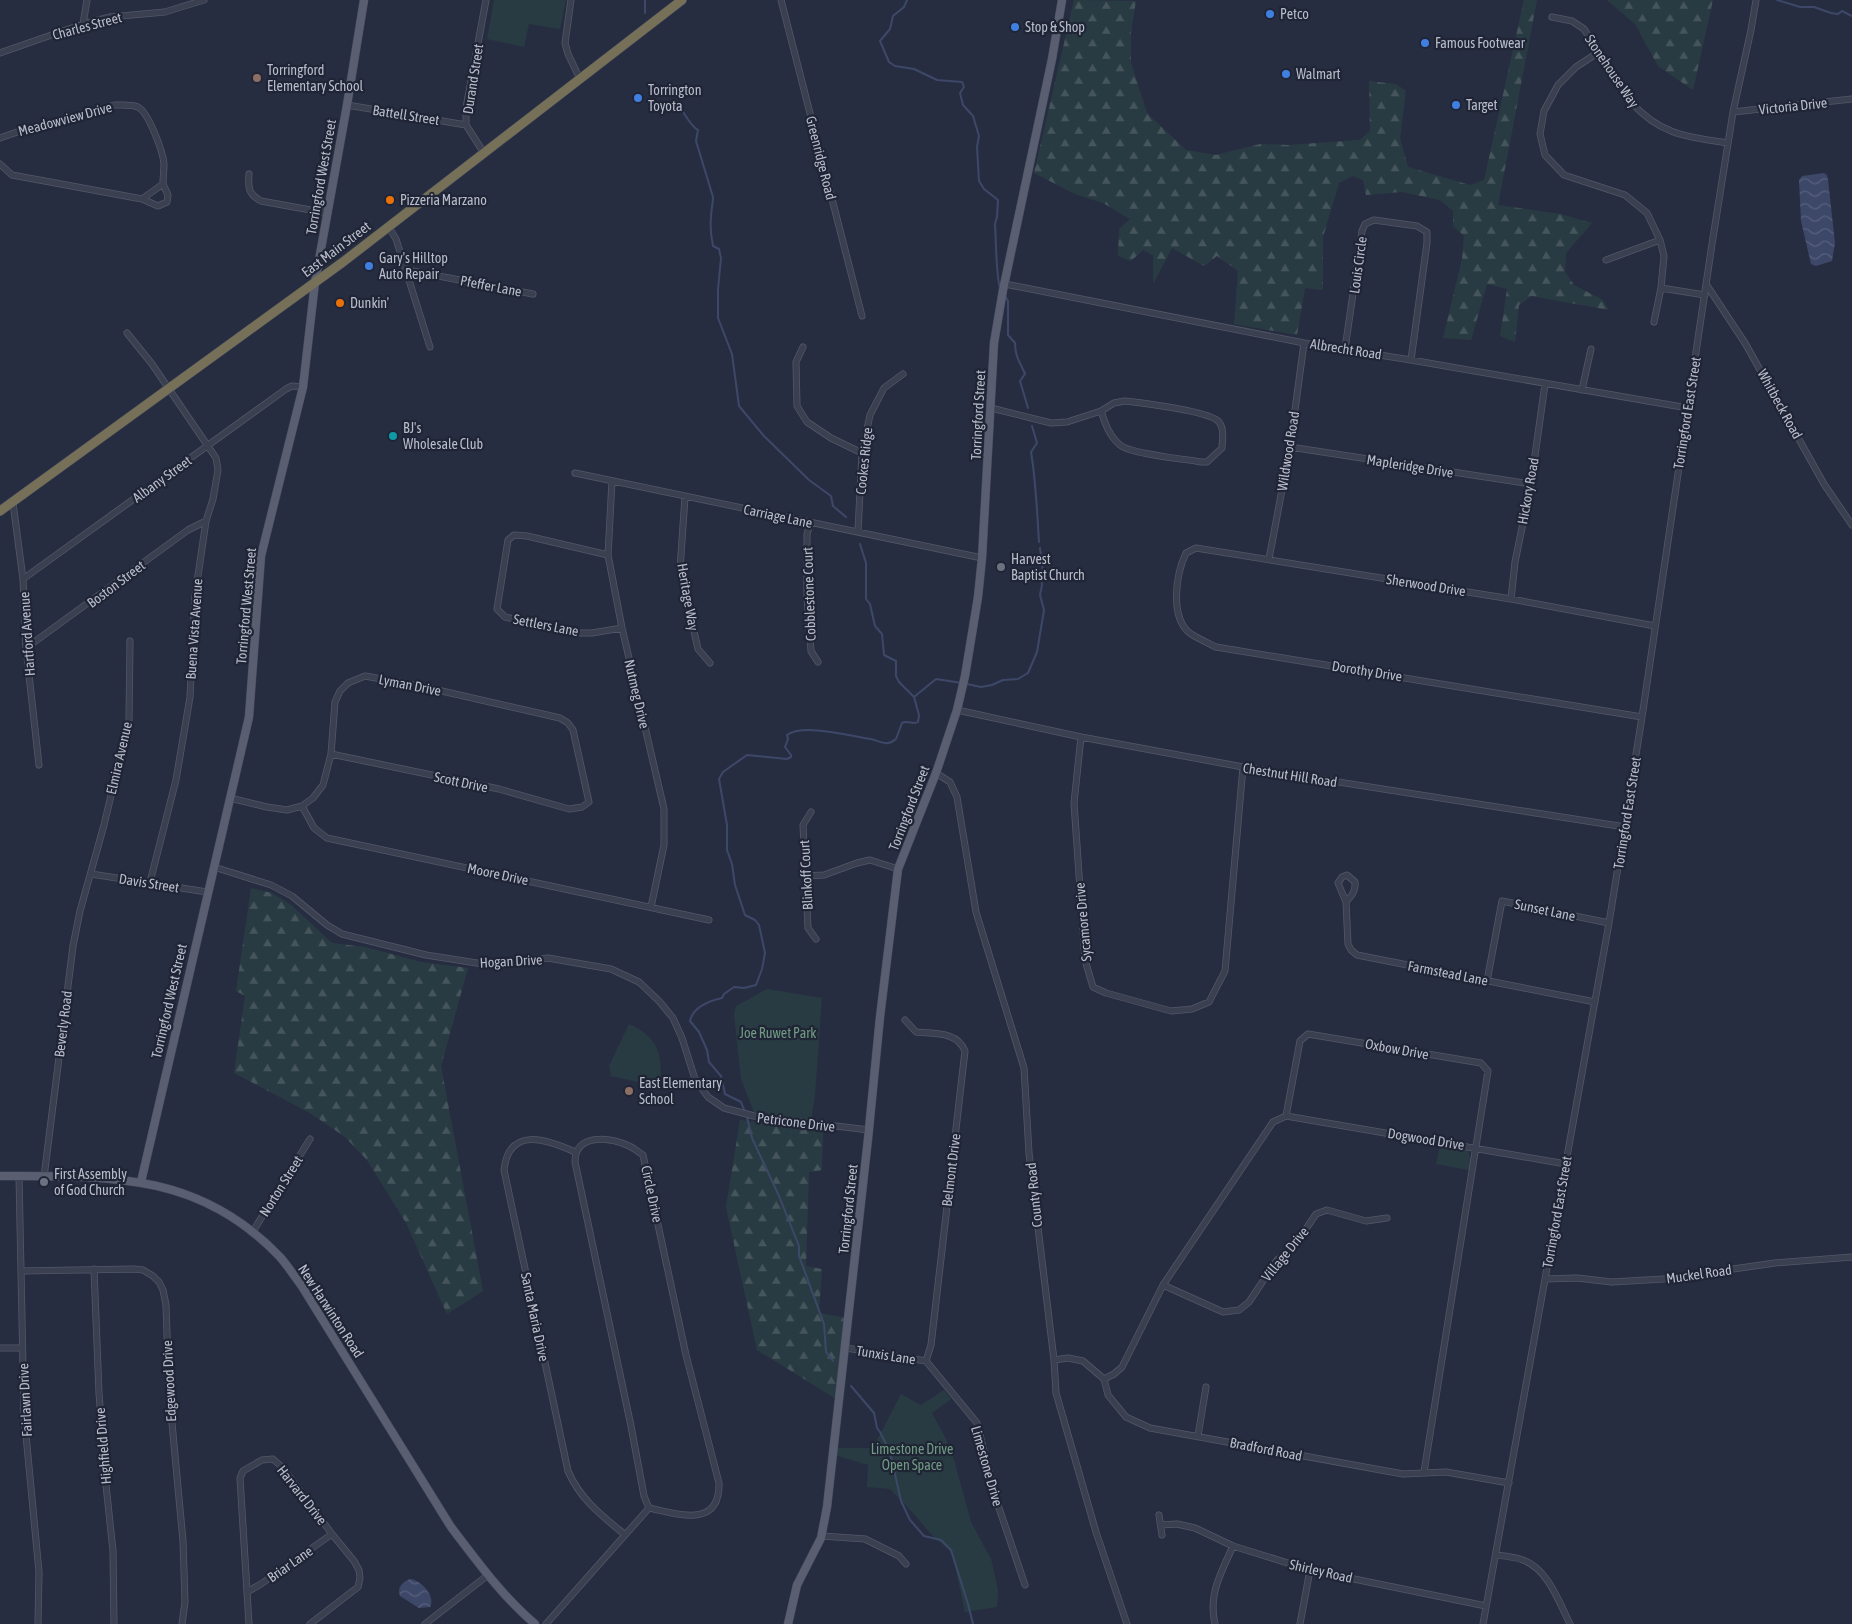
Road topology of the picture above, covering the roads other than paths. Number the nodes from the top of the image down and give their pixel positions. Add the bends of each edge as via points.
1 (87, 0) edge
2 (204, 0) edge
3 (364, 0) edge
4 (486, 0) edge
5 (571, 0) edge
6 (682, 0) edge
7 (781, 0) edge
8 (1062, 0) edge
9 (1756, 0) edge
10 (1552, 16) dead end
11 (83, 24) junction
12 (1599, 52) junction
13 (0, 53) edge
14 (580, 79) junction
15 (1852, 99) edge
16 (347, 105) junction
17 (1733, 112) junction
18 (466, 125) junction
19 (0, 138) edge
20 (1728, 144) junction
21 (484, 153) junction
22 (0, 164) edge
23 (249, 174) dead end
24 (163, 184) junction
25 (142, 199) junction
26 (327, 213) junction
27 (388, 226) junction
28 (1660, 240) junction
29 (1606, 260) dead end
30 (407, 270) junction
31 (315, 282) junction
32 (1706, 284) junction
33 (1661, 288) junction
34 (1003, 290) junction
35 (534, 294) dead end
36 (1705, 295) junction
37 (862, 316) dead end
38 (1654, 322) dead end
39 (127, 333) dead end
40 (1304, 343) junction
41 (430, 347) dead end
42 (802, 347) dead end
43 (1345, 349) junction
44 (1591, 349) dead end
45 (1411, 360) junction
46 (903, 374) dead end
47 (1545, 384) junction
48 (303, 386) junction
49 (168, 388) junction
50 (1582, 390) junction
51 (991, 408) junction
52 (1688, 408) junction
53 (1100, 411) junction
54 (207, 446) junction
55 (1290, 448) junction
56 (862, 453) junction
57 (574, 472) dead end
58 (612, 481) junction
59 (1531, 484) junction
60 (685, 497) junction
61 (13, 503) junction
62 (0, 511) edge
63 (206, 521) junction
64 (810, 523) junction
65 (1852, 525) edge
66 (858, 531) junction
67 (1196, 548) joint
68 (608, 555) junction
69 (982, 558) junction
70 (1269, 559) junction
71 (23, 579) junction
72 (1511, 598) junction
73 (1655, 626) junction
74 (622, 628) junction
75 (130, 641) dead end
76 (26, 648) junction
77 (818, 662) dead end
78 (710, 663) dead end
79 (957, 710) junction
80 (1642, 717) junction
81 (1081, 737) junction
82 (331, 754) junction
83 (39, 765) dead end
84 (1243, 768) junction
85 (936, 774) junction
86 (230, 798) junction
87 (589, 802) joint
88 (302, 806) junction
89 (811, 812) dead end
90 (1625, 827) junction
91 (214, 868) junction
92 (898, 869) junction
93 (91, 874) junction
94 (806, 876) junction
95 (150, 882) junction
96 (207, 892) junction
97 (1346, 902) dead end
98 (651, 907) junction
99 (709, 920) dead end
100 (1609, 923) junction
101 (816, 939) dead end
102 (1487, 981) junction
103 (1595, 1002) junction
104 (904, 1020) dead end
105 (724, 1108) joint
106 (1286, 1116) junction
107 (869, 1130) junction
108 (310, 1139) dead end
109 (1476, 1147) junction
110 (575, 1152) junction
111 (1566, 1164) junction
112 (0, 1176) edge
113 (19, 1176) junction
114 (44, 1177) junction
115 (141, 1182) junction
116 (1387, 1218) dead end
117 (252, 1233) junction
118 (1852, 1257) edge
119 (94, 1269) junction
120 (21, 1271) junction
121 (1545, 1279) junction
122 (1163, 1284) junction
123 (0, 1348) edge
124 (22, 1348) junction
125 (846, 1348) junction
126 (1054, 1360) junction
127 (926, 1361) junction
128 (1104, 1379) junction
129 (1206, 1387) dead end
130 (1198, 1436) junction
131 (1424, 1472) junction
132 (1508, 1483) junction
133 (649, 1508) junction
134 (1159, 1515) dead end
135 (1161, 1525) junction
136 (332, 1534) junction
137 (624, 1534) junction
138 (822, 1536) junction
139 (1162, 1536) dead end
140 (1233, 1546) junction
141 (1496, 1555) junction
142 (906, 1564) dead end
143 (1310, 1570) junction
144 (488, 1575) junction
145 (1025, 1585) dead end
146 (248, 1592) junction
147 (1486, 1606) junction
148 (38, 1624) edge
149 (114, 1624) edge
150 (182, 1624) edge
151 (249, 1624) edge
152 (310, 1624) edge
153 (425, 1624) edge
154 (534, 1624) edge
155 (546, 1624) edge
156 (788, 1624) edge
157 (1127, 1624) edge
158 (1215, 1624) edge
159 (1300, 1624) edge
160 (1483, 1624) edge
161 (1570, 1624) edge

1 - 11 street
2 - 11 street, Charles Street via 165,12 110,17
3 - 16 main road, Torringford West Street
4 - 18 street, Durand Street via 466,108
5 - 14 street via 565,42
6 - 14 highway, East Main Street
7 - 37 street, Greenridge Road
8 - 34 main road, Torringford Street
9 - 17 street, Torringford East Street
10 - 12 street, Stonehouse Way via 1572,21 1584,29
11 - 13 street, Charles Street
12 - 20 street, Stonehouse Way via 1640,112 1663,128 1683,136
12 - 28 street via 1576,67 1558,85 1544,111 1540,134 1545,155 1564,175 1625,195 1647,213
14 - 21 highway, East Main Street
15 - 17 street, Victoria Drive
16 - 18 street, Battell Street
16 - 26 main road, Torringford West Street
17 - 20 street, Torringford East Street
18 - 21 street, Durand Street
19 - 24 street, Meadowview Drive via 114,105 138,107 160,147 164,164
20 - 32 street, Torringford East Street
21 - 27 highway, East Main Street
22 - 25 street, Meadowview Drive via 12,175
23 - 26 street via 248,189 261,201
24 - 25 street
24 - 25 street, Meadowview Drive via 167,202 158,206
26 - 31 main road, Torringford West Street
27 - 30 street
27 - 31 highway, East Main Street
28 - 29 street
28 - 33 street via 1664,256
30 - 35 street, Pfeffer Lane
30 - 41 street
31 - 48 main road, Torringford West Street
31 - 49 highway, East Main Street
32 - 36 street, Torringford East Street
32 - 65 street, Whitbeck Road via 1745,343 1824,484
33 - 36 street
33 - 38 street
34 - 40 street, Albrecht Road
34 - 51 main road, Torringford Street via 994,343
36 - 52 street, Torringford East Street
39 - 49 street, Buena Vista Avenue
40 - 43 street, Albrecht Road
40 - 55 street, Wildwood Road
42 - 56 street via 796,362 797,406 807,422
43 - 45 street, Albrecht Road
43 - 45 street, Louis Circle via 1365,224 1374,220 1417,226 1427,232 1427,243
44 - 50 street
45 - 47 street, Albrecht Road
46 - 56 street, Cookes Ridge via 884,388 870,415
47 - 50 street, Albrecht Road
47 - 59 street, Hickory Road
48 - 54 street, Albany Street via 286,389
48 - 86 main road, Torringford West Street via 261,556 251,702
49 - 54 street, Buena Vista Avenue
49 - 61 highway, East Main Street
50 - 52 street, Albrecht Road
51 - 53 street via 1050,423 1067,422
51 - 69 main road, Torringford Street
52 - 73 street, Torringford East Street
53 - 53 street via 1114,403 1125,402 1208,415 1221,428 1222,448 1207,462 1132,450 1121,446 1110,434
54 - 63 street, Buena Vista Avenue via 216,458 218,470
54 - 71 street, Albany Street
55 - 59 street, Mapleridge Drive
55 - 70 street, Wildwood Road
56 - 66 street, Cookes Ridge
57 - 58 street, Carriage Lane
58 - 60 street, Carriage Lane
58 - 68 street, Nutmeg Drive
59 - 72 street, Hickory Road
60 - 64 street, Carriage Lane
60 - 78 street, Heritage Way via 680,568 698,649
61 - 62 highway, East Main Street
61 - 71 street, Hartford Avenue
63 - 76 street, Boston Street via 188,530
63 - 95 street, Buena Vista Avenue via 195,596 190,697 176,780
64 - 66 street, Carriage Lane
64 - 77 street, Cobblestone Court via 807,534 807,597 811,651
66 - 69 street, Carriage Lane
67 - 70 street, Sherwood Drive
67 - 80 street, Dorothy Drive via 1186,553 1182,562 1176,604 1179,618 1190,633 1216,647
68 - 74 street, Nutmeg Drive
68 - 74 street, Settlers Lane via 514,535 508,540 497,609 505,617 573,633
69 - 79 main road, Torringford Street via 964,683
70 - 72 street, Sherwood Drive
71 - 76 street, Hartford Avenue
72 - 73 street, Sherwood Drive
73 - 80 street, Torringford East Street
74 - 98 street, Nutmeg Drive via 664,810 664,845
75 - 93 street, Elmira Avenue via 129,720
76 - 83 street, Hartford Avenue
79 - 81 street, Chestnut Hill Road
79 - 85 main road, Torringford Street
80 - 90 street, Torringford East Street
81 - 84 street, Chestnut Hill Road
81 - 84 street, Sycamore Drive via 1074,803 1088,973 1093,987 1106,993 1171,1011 1192,1009 1209,1002 1225,971
82 - 87 street, Scott Drive via 570,809
82 - 87 street, Lyman Drive via 336,702 348,683 365,676 420,686 560,718 568,723 573,730
82 - 88 street, Lyman Drive via 323,785
84 - 90 street, Chestnut Hill Road
85 - 92 main road, Torringford Street
85 - 126 street, County Road via 950,782 957,798 976,912 1024,1068 1030,1153
86 - 88 street via 286,810
86 - 91 main road, Torringford West Street
88 - 98 street, Moore Drive via 314,828 327,838
89 - 94 street, Blinkoff Court via 803,825
90 - 100 street, Torringford East Street
91 - 96 main road, Torringford West Street
91 - 105 street, Hogan Drive via 292,896 327,926 342,934 473,963 548,958 611,969 639,982 669,1012 678,1027 696,1079 708,1097
92 - 94 street via 870,860 824,875
92 - 107 main road, Torringford Street
93 - 95 street, Davis Street
93 - 114 street, Beverly Road via 73,946
94 - 101 street, Blinkoff Court via 808,928
95 - 96 street, Davis Street
96 - 115 main road, Torringford West Street
97 - 102 street, Farmstead Lane via 1348,944 1358,955
98 - 99 street, Moore Drive
100 - 102 street, Sunset Lane via 1502,901
100 - 103 street, Torringford East Street
102 - 103 street, Farmstead Lane
103 - 111 street, Torringford East Street
104 - 127 street, Belmont Drive via 916,1032 954,1037 962,1042 965,1051 931,1345
105 - 107 street, Petricone Drive via 754,1116
106 - 109 street, Dogwood Drive
106 - 109 street, Oxbow Drive via 1300,1041 1308,1034 1482,1063 1488,1071
106 - 122 street via 1273,1122
107 - 125 main road, Torringford Street
108 - 117 street, Norton Street
109 - 111 street, Dogwood Drive
109 - 131 street, Oxbow Drive
110 - 133 street
110 - 133 street, Circle Drive via 581,1144 591,1140 628,1146 642,1155 686,1355 719,1482 716,1504 705,1513 681,1515
110 - 137 street, Santa Maria Drive via 558,1144 523,1140 505,1157 504,1170 568,1471 592,1507
111 - 121 street, Torringford East Street
112 - 113 main road, New Harwinton Road
113 - 114 main road, New Harwinton Road
113 - 120 street, Fairlawn Drive
114 - 115 main road, New Harwinton Road via 116,1178
115 - 117 main road, New Harwinton Road via 182,1192 233,1218
116 - 122 street, Village Drive via 1366,1220 1327,1210 1316,1214 1291,1251 1278,1260 1249,1302 1239,1310 1223,1312
117 - 144 main road, New Harwinton Road via 280,1258 301,1284 451,1527
118 - 121 street, Muckel Road via 1775,1263 1655,1280
119 - 120 street, Edgewood Drive
119 - 149 street, Highfield Drive via 99,1393 113,1551
119 - 150 street, Edgewood Drive via 143,1270 153,1276 164,1290 183,1550 185,1602
120 - 124 street, Fairlawn Drive
121 - 132 street, Torringford East Street
122 - 128 street via 1122,1367
123 - 124 street
124 - 148 street, Fairlawn Drive via 24,1414 39,1572
125 - 127 street, Tunxis Lane
125 - 138 main road, Torringford Street
126 - 128 street, Bradford Road via 1083,1361
126 - 157 street, County Road via 1056,1393 1096,1532
127 - 145 street, Limestone Drive via 977,1423 996,1499
128 - 130 street, Bradford Road via 1108,1395 1126,1417 1150,1428
129 - 130 street
130 - 131 street, Bradford Road via 1403,1474
131 - 132 street, Bradford Road via 1446,1472
132 - 141 street, Torringford East Street
133 - 137 street
134 - 135 street
135 - 139 street
135 - 140 street, Shirley Road via 1195,1528
136 - 146 street, Briar Lane
136 - 146 street, Harvard Drive via 273,1459 262,1460 243,1471 240,1478
136 - 152 street, Harvard Drive via 359,1570 358,1587
137 - 155 street
138 - 142 street via 866,1539 898,1556
138 - 156 main road, Torringford Street via 797,1585
140 - 143 street, Shirley Road
140 - 158 street via 1215,1589 1211,1609
141 - 147 street, Torringford East Street
141 - 161 street via 1523,1560 1543,1574
143 - 147 street, Shirley Road
143 - 159 street
144 - 153 street
144 - 154 main road, New Harwinton Road
146 - 151 street, Harvard Drive
147 - 160 street, Torringford East Street

